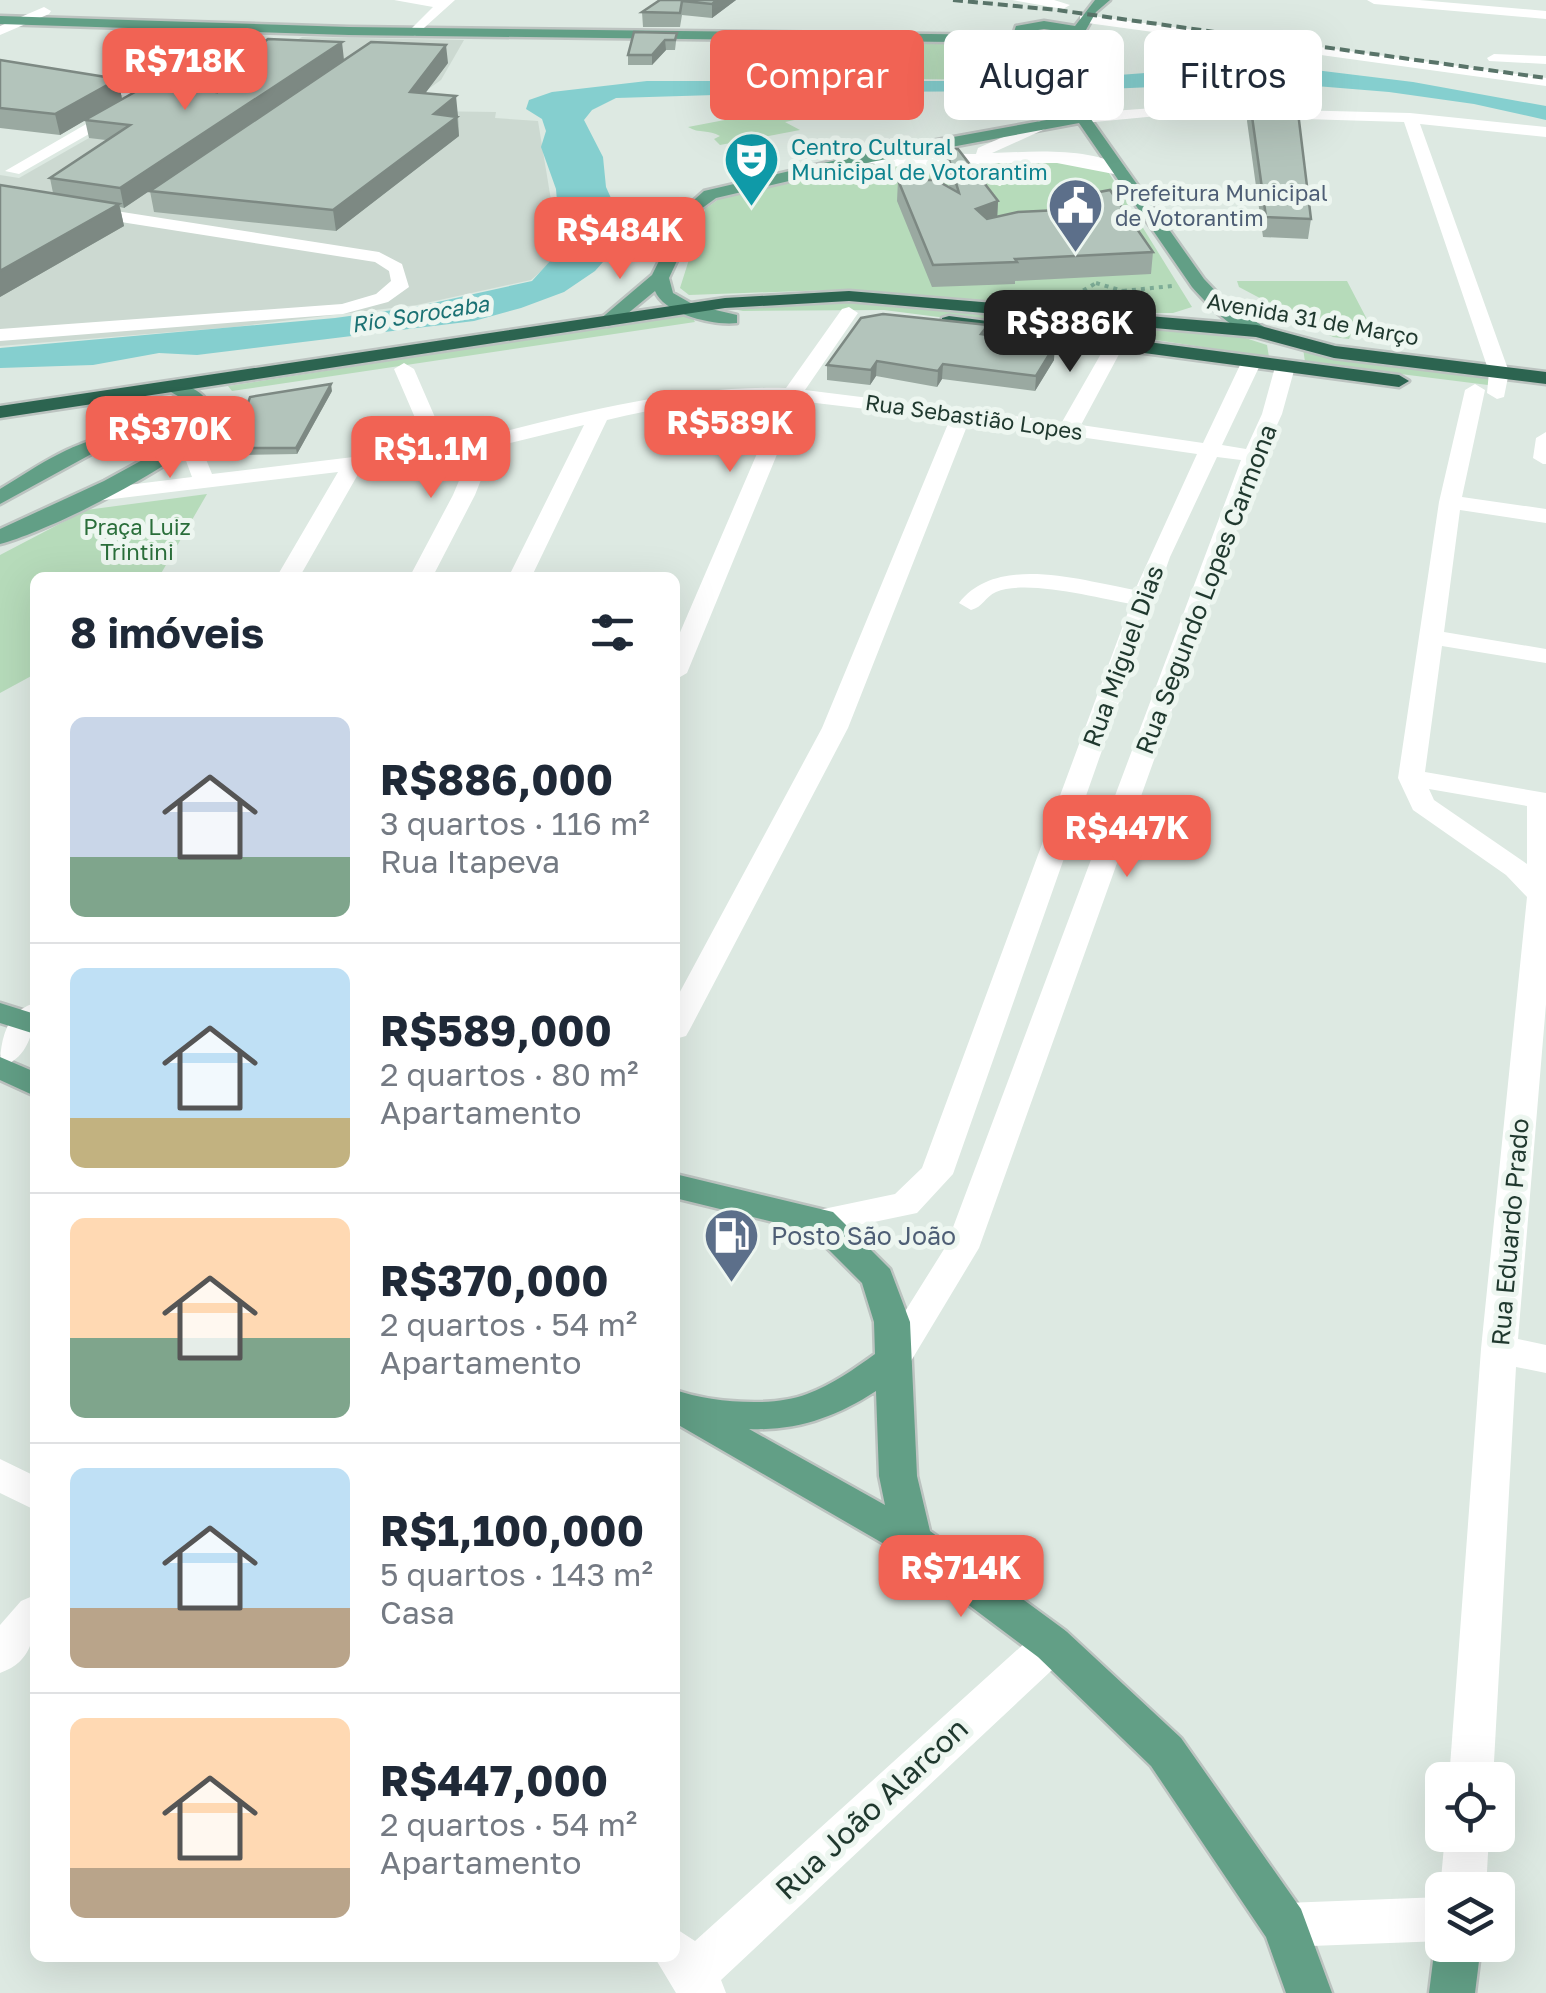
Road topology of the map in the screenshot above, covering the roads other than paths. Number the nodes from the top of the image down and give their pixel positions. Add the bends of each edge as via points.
1 (401, 0) edge
2 (1019, 0) edge
3 (1374, 0) edge
4 (445, 2) edge
5 (1064, 5) edge
6 (0, 10) edge
7 (1093, 10) edge
8 (44, 12) junction
9 (1546, 15) edge
10 (0, 20) edge
11 (24, 21) junction
12 (418, 27) junction
13 (229, 28) junction
14 (1035, 30) edge
15 (1045, 30) edge
16 (1068, 30) edge
17 (0, 31) edge
18 (944, 32) edge
19 (210, 41) junction
20 (275, 48) edge
21 (1546, 60) edge
22 (154, 68) junction
23 (0, 70) edge
24 (226, 79) edge
25 (1546, 82) edge
26 (109, 89) junction
27 (1124, 110) edge
28 (1410, 118) junction
29 (1053, 120) edge
30 (1086, 120) edge
31 (1040, 126) junction
32 (1546, 132) edge
33 (984, 156) junction
34 (868, 158) junction
35 (1119, 170) junction
36 (13, 171) dead end
37 (1000, 180) dead end
38 (0, 198) edge
39 (660, 278) junction
40 (688, 309) junction
41 (850, 313) junction
42 (730, 319) junction
43 (608, 320) junction
44 (1168, 321) junction
45 (1257, 330) junction
46 (0, 335) edge
47 (1114, 345) junction
48 (1251, 363) junction
49 (1285, 367) junction
50 (404, 368) junction
51 (1546, 378) edge
52 (1490, 385) junction
53 (174, 388) junction
54 (792, 394) junction
55 (1546, 399) edge
56 (202, 402) junction
57 (0, 412) edge
58 (600, 414) junction
59 (962, 414) junction
60 (1069, 430) junction
61 (0, 431) edge
62 (189, 442) junction
63 (484, 445) junction
64 (1208, 450) junction
65 (440, 453) junction
66 (1253, 456) junction
67 (353, 464) junction
68 (204, 481) junction
69 (88, 496) junction
70 (0, 499) edge
71 (1450, 502) junction
72 (1546, 516) edge
73 (0, 537) edge
74 (290, 572) edge
75 (423, 572) edge
76 (522, 572) edge
77 (1144, 598) junction
78 (971, 603) dead end
79 (1429, 637) junction
80 (1546, 656) edge
81 (680, 662) edge
82 (1411, 778) junction
83 (1540, 896) junction
84 (25, 1018) edge
85 (680, 1020) edge
86 (0, 1057) edge
87 (0, 1067) edge
88 (30, 1082) edge
89 (929, 1182) junction
90 (680, 1187) edge
91 (982, 1193) junction
92 (821, 1221) junction
93 (1500, 1348) junction
94 (1546, 1359) edge
95 (892, 1361) junction
96 (680, 1407) edge
97 (680, 1408) edge
98 (0, 1475) edge
99 (30, 1491) edge
100 (912, 1540) junction
101 (30, 1618) edge
102 (1052, 1644) junction
103 (0, 1655) edge
104 (1471, 1762) edge
105 (1425, 1920) edge
106 (1284, 1925) junction
107 (1456, 1962) edge
108 (690, 1973) edge
109 (1308, 1993) edge
110 (1452, 1993) edge

1 - 4 street
2 - 5 street
3 - 9 street
4 - 12 street
5 - 7 main road
5 - 14 main road
6 - 8 main road
7 - 21 street
7 - 25 street
8 - 11 street
8 - 12 main road
10 - 11 main road
11 - 13 main road
11 - 17 street
12 - 13 main road
12 - 18 main road
13 - 19 street
15 - 16 main road
19 - 20 street
19 - 22 street
22 - 24 street
22 - 26 street
23 - 26 street
26 - 36 street via 147,95
27 - 28 street
28 - 32 street
28 - 52 street
29 - 31 main road
30 - 35 main road
31 - 33 street
31 - 34 main road
33 - 34 street via 916,164
33 - 35 street via 1065,158
33 - 37 street
34 - 39 main road via 710,194 694,206
35 - 45 main road via 1198,283
38 - 46 street via 134,213 379,256 401,274 400,286 382,298 343,308
39 - 40 main road via 666,296
39 - 43 main road
40 - 42 main road
40 - 43 highway, Avenida 31 de Março
40 - 44 highway, Avenida 31 de Março via 849,296
41 - 42 highway, Avenida 31 de Março
41 - 47 highway, Avenida 31 de Março
41 - 54 street
42 - 50 highway, Avenida 31 de Março
43 - 53 highway, Avenida 31 de Março
44 - 45 highway, Avenida 31 de Março
44 - 47 highway via 1132,329
45 - 49 highway via 1282,349
45 - 52 highway, Avenida 31 de Março
47 - 48 highway, Avenida 31 de Março
47 - 60 street
48 - 49 highway, Avenida 31 de Março
48 - 64 street, Rua Miguel Dias
49 - 52 highway, Avenida 31 de Março
49 - 66 street, Rua Segundo Lopes Carmona
50 - 56 highway, Avenida 31 de Março
50 - 65 street
51 - 52 highway, Avenida 31 de Março
52 - 55 highway, Avenida 31 de Março
52 - 71 street
53 - 56 main road
53 - 57 highway, Avenida 31 de Março
54 - 58 street, Rua Sebastião Lopes via 693,396
54 - 59 street, Rua Sebastião Lopes
54 - 81 street
56 - 61 highway, Avenida 31 de Março
56 - 62 main road via 207,422
58 - 63 street, Rua Sebastião Lopes
58 - 76 street
59 - 60 street, Rua Sebastião Lopes
59 - 85 street via 836,728
60 - 64 street, Rua Sebastião Lopes
62 - 68 street
62 - 69 main road
62 - 70 main road via 133,438 95,445
63 - 65 street, Rua Sebastião Lopes
63 - 75 street
64 - 66 street, Rua Sebastião Lopes
64 - 77 street, Rua Miguel Dias
65 - 67 street, Rua Sebastião Lopes
66 - 91 street, Rua Segundo Lopes Carmona
67 - 68 street, Rua Sebastião Lopes
67 - 74 street
68 - 69 street, Rua Sebastião Lopes
69 - 70 main road via 30,504
69 - 73 main road
71 - 72 street
71 - 79 street
77 - 78 street via 1004,584 988,587
77 - 89 street, Rua Miguel Dias
79 - 80 street
79 - 82 street
82 - 83 street via 1422,804 1516,869
82 - 83 street, Rua Eduardo Prado via 1540,800
83 - 93 street, Rua Eduardo Prado
84 - 86 street
87 - 88 main road
89 - 91 street
89 - 92 street via 905,1204
90 - 92 main road
91 - 95 street, Rua Segundo Lopes Carmona via 962,1248
92 - 95 main road via 878,1278 892,1322
93 - 94 street
93 - 104 street, Rua Eduardo Prado
95 - 96 main road via 814,1409 774,1417
95 - 100 main road via 898,1476
97 - 100 main road
98 - 99 street
100 - 102 main road
101 - 103 street
102 - 106 main road via 1166,1752
102 - 108 street, Rua João Alarcon
105 - 106 street
106 - 109 main road
107 - 110 main road

